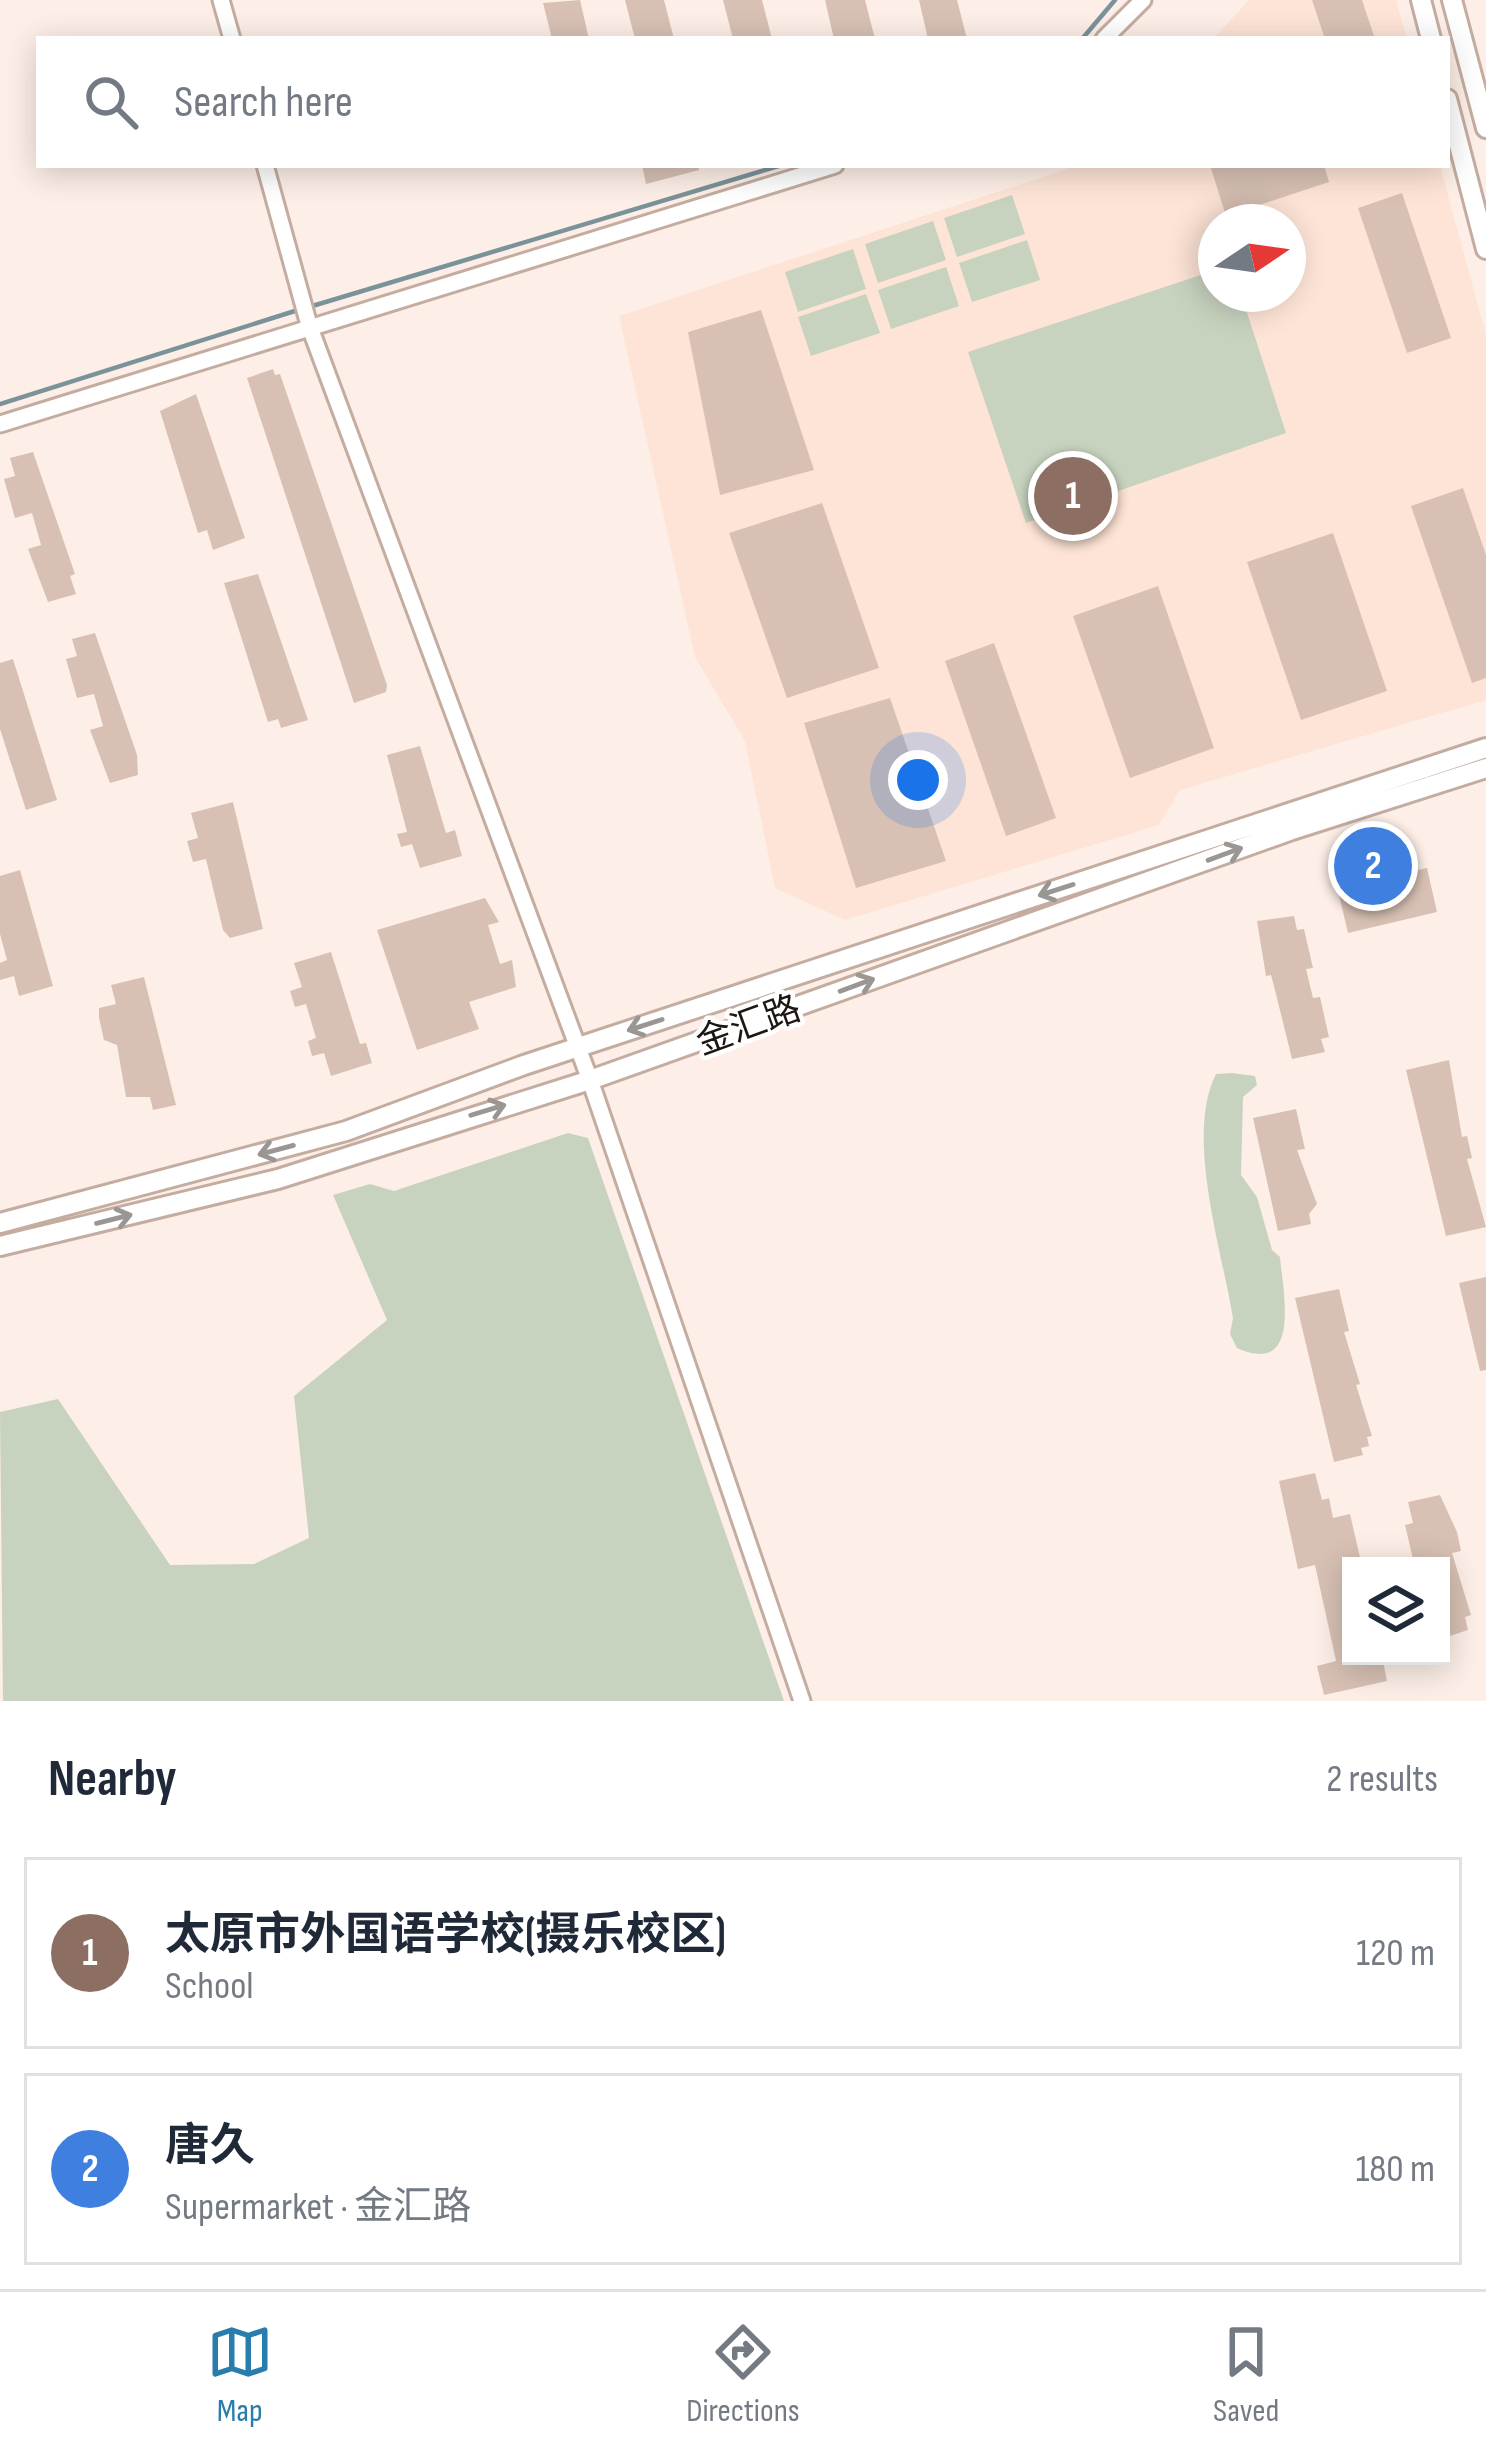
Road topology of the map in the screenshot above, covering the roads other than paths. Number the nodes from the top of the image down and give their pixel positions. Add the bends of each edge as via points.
1 (221, 0) edge
2 (1143, 0) edge
3 (1421, 0) edge
4 (1452, 0) edge
5 (231, 36) edge
6 (1107, 36) edge
7 (1430, 36) edge
8 (1450, 111) edge
9 (1486, 128) edge
10 (266, 168) edge
11 (825, 168) edge
12 (1486, 249) edge
13 (309, 325) junction
14 (0, 424) edge
15 (1486, 748) edge
16 (1486, 768) edge
17 (575, 1048) junction
18 (590, 1080) junction
19 (0, 1222) edge
20 (0, 1246) edge
21 (802, 1701) edge

1 - 5 street
2 - 6 street
3 - 7 street
4 - 9 street
8 - 12 street
10 - 13 street
11 - 13 street
13 - 14 street
13 - 17 street
15 -> 17 street, 金汇路
18 -> 16 street, 金汇路
17 - 18 street
17 -> 19 street, 金汇路 via 346,1131
20 -> 18 street, 金汇路 via 278,1179
18 - 21 street

